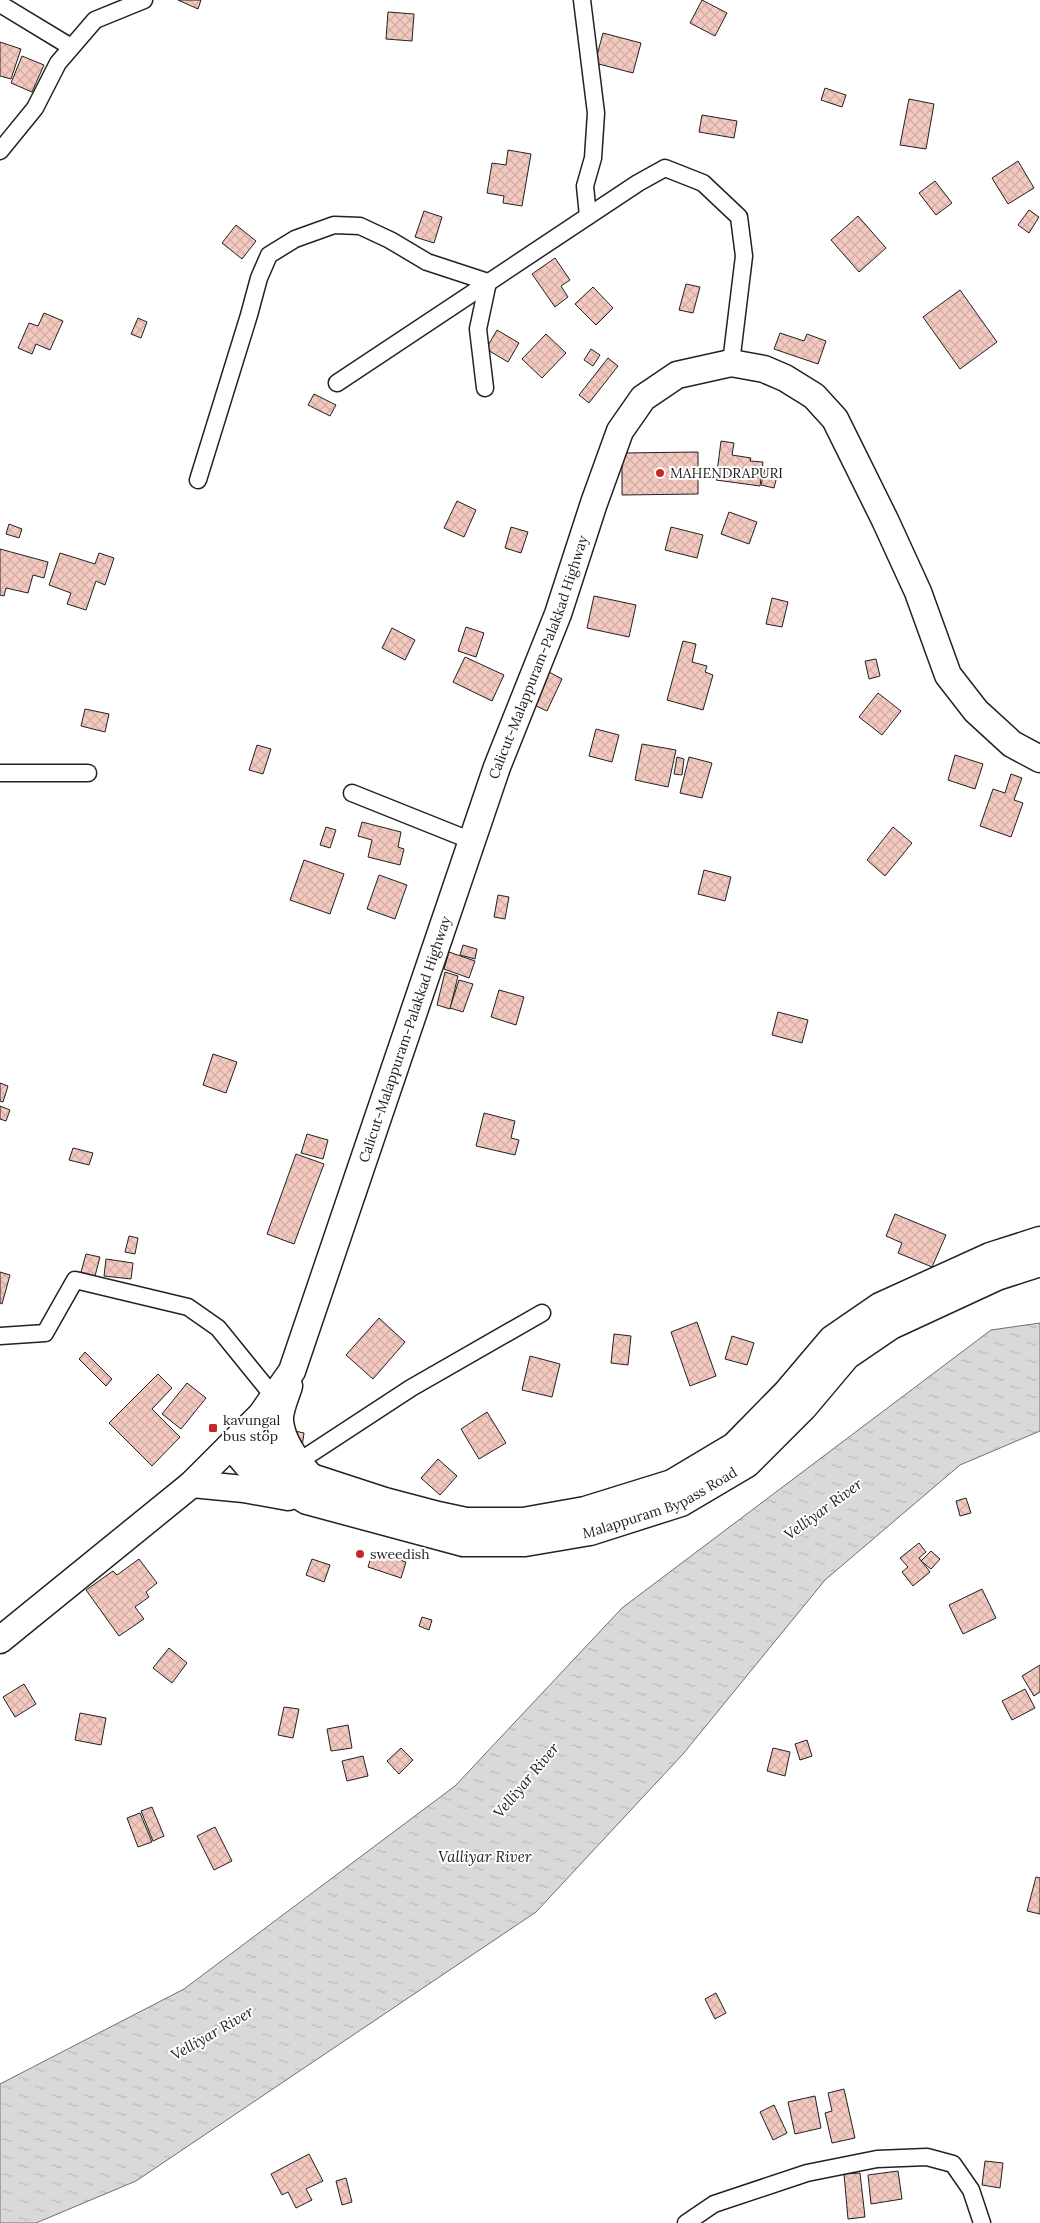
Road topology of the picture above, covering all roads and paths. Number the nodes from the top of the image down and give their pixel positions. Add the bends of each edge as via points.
1 (144, 0) edge
2 (582, 0) edge
3 (0, 4) edge
4 (71, 48) junction
5 (0, 151) edge
6 (588, 216) junction
7 (488, 282) junction
8 (731, 363) junction
9 (337, 383) dead end
10 (484, 388) dead end
11 (198, 480) dead end
12 (1040, 759) edge
13 (0, 773) edge
14 (88, 773) dead end
15 (352, 793) dead end
16 (472, 841) junction
17 (1040, 1240) edge
18 (1040, 1263) edge
19 (542, 1313) dead end
20 (0, 1336) edge
21 (292, 1371) junction
22 (274, 1397) junction
23 (238, 1439) junction
24 (306, 1480) junction
25 (192, 1484) junction
26 (1, 1639) edge
27 (686, 2223) edge
28 (982, 2223) edge

1 - 4 street via 95,20
2 - 6 street via 596,113 593,158 585,186
3 - 4 street
4 - 5 street via 58,63 35,108
6 - 7 street
6 - 8 street via 665,168 704,184 739,218 744,256
7 - 9 street
7 - 10 street via 478,329
7 - 11 street via 427,262 360,226 334,225 295,239 269,255 259,278
8 - 12 highway, Calicut-Malappuram-Palakkad Highway via 764,369 785,378 814,396 835,419 918,592 948,675 976,711 1012,744
8 - 16 highway, Calicut-Malappuram-Palakkad Highway via 677,374 643,398 620,430 558,614 497,767
13 - 14 street
15 - 16 street
16 - 21 highway, Calicut-Malappuram-Palakkad Highway
17 - 24 highway, Malappuram Bypass Road via 990,1256 880,1306 832,1340 734,1446 672,1483 585,1510 523,1521 466,1521
18 - 24 highway, Malappuram Bypass Road via 997,1277 891,1326 847,1356 804,1407 747,1464 681,1503 590,1532 525,1543 463,1542
19 - 24 street via 411,1388
20 - 22 street via 45,1333 75,1280 188,1306 218,1328
21 - 22 highway, Calicut-Malappuram-Palakkad Highway
21 - 24 highway via 280,1421
22 - 23 highway, Calicut-Malappuram-Palakkad Highway
23 - 24 highway, Malappuram Bypass Road
23 - 25 highway, Calicut-Malappuram-Palakkad Highway
24 - 25 highway via 244,1489
25 - 26 highway, Calicut-Malappuram-Palakkad Highway
27 - 28 street via 714,2204 807,2172 877,2159 926,2157 953,2164 970,2190

